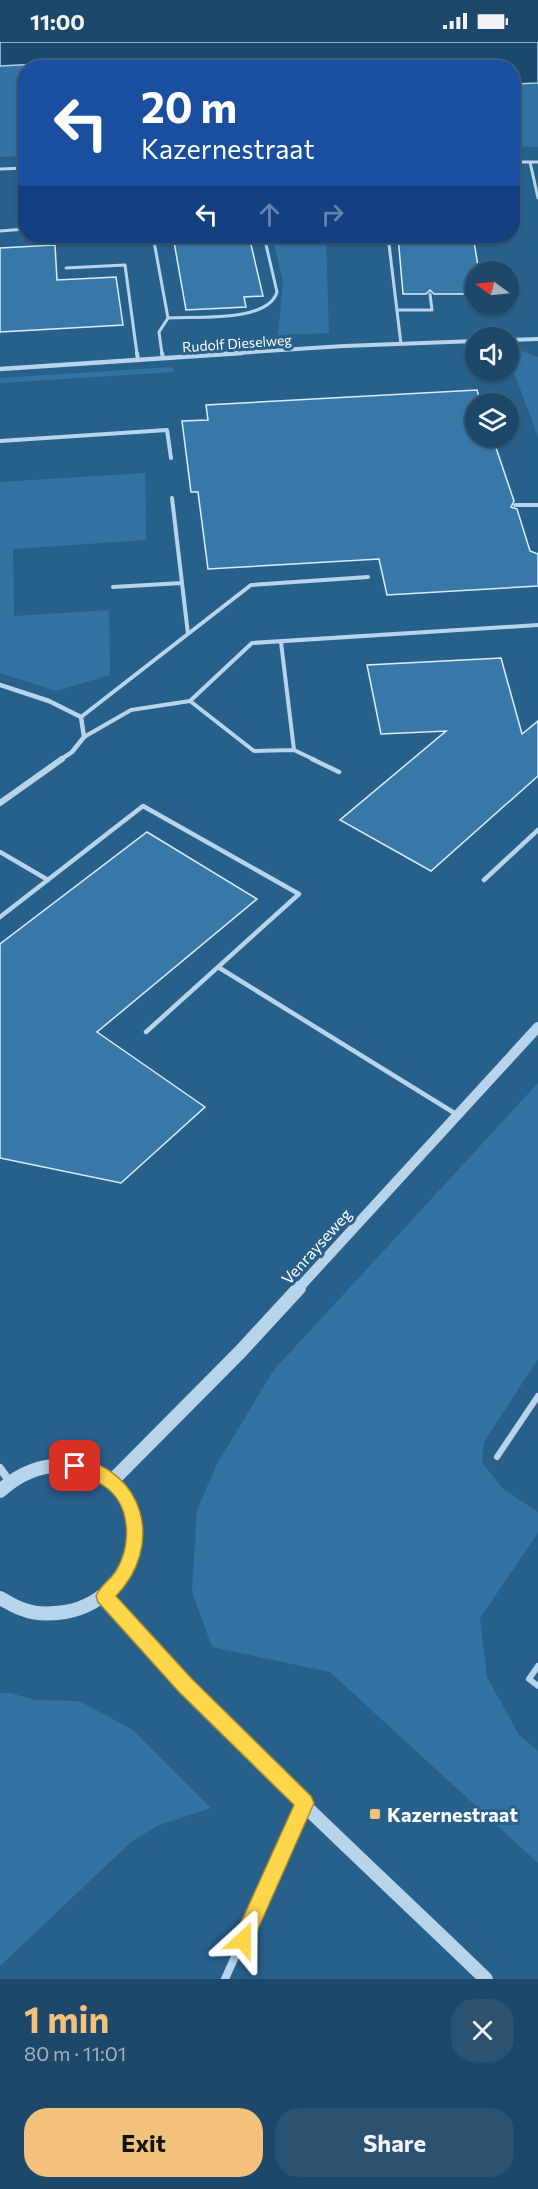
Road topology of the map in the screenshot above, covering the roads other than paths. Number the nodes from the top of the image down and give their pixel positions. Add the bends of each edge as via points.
1 (520, 162) edge
2 (530, 162) junction
3 (538, 162) edge
4 (18, 168) edge
5 (0, 169) edge
6 (538, 198) edge
7 (18, 230) edge
8 (0, 231) edge
9 (154, 243) edge
10 (266, 243) edge
11 (389, 243) edge
12 (66, 268) dead end
13 (430, 294) dead end
14 (397, 310) junction
15 (168, 318) junction
16 (538, 339) edge
17 (519, 340) edge
18 (465, 341) edge
19 (401, 344) junction
20 (163, 358) junction
21 (138, 360) junction
22 (0, 369) edge
23 (0, 441) edge
24 (171, 458) dead end
25 (172, 498) dead end
26 (515, 505) dead end
27 (538, 505) edge
28 (368, 577) dead end
29 (182, 583) junction
30 (112, 587) dead end
31 (538, 625) edge
32 (188, 634) junction
33 (281, 642) junction
34 (0, 685) edge
35 (190, 700) junction
36 (81, 717) junction
37 (84, 737) junction
38 (294, 750) junction
39 (339, 772) dead end
40 (0, 803) edge
41 (538, 830) edge
42 (0, 852) edge
43 (48, 880) junction
44 (484, 880) dead end
45 (0, 917) edge
46 (218, 967) junction
47 (538, 1027) edge
48 (146, 1032) dead end
49 (458, 1114) junction
50 (538, 1395) edge
51 (496, 1457) dead end
52 (0, 1468) edge
53 (112, 1481) junction
54 (5, 1486) edge
55 (104, 1596) junction
56 (0, 1598) edge
57 (538, 1666) edge
58 (538, 1686) edge
59 (304, 1803) junction
60 (225, 1979) edge
61 (486, 1979) edge

1 - 2 lane
2 - 3 lane
2 - 6 lane
4 - 5 lane
7 - 8 lane
9 - 15 lane
10 - 15 lane via 277,292 267,307 252,312
11 - 14 lane
12 - 21 lane via 126,265
13 - 14 lane via 432,310
14 - 19 lane
15 - 20 lane via 159,332
16 - 17 street
18 - 19 street, Rudolf Dieselweg
19 - 20 street, Rudolf Dieselweg
20 - 21 street, Rudolf Dieselweg
21 - 22 street, Rudolf Dieselweg
23 - 24 lane via 167,430
25 - 29 lane
26 - 27 lane
28 - 32 lane via 251,585
29 - 30 lane
29 - 32 lane
31 - 33 lane
32 - 36 lane
33 - 35 lane via 252,643
33 - 38 lane
34 - 36 street via 49,701
35 - 37 lane via 131,710
35 - 38 lane via 254,751
36 - 37 street
37 - 40 street via 72,752
38 - 39 lane
41 - 44 lane
42 - 43 lane
43 - 45 lane
43 - 46 lane via 143,806 299,894
46 - 48 lane
46 - 49 lane
47 - 49 street, Venrayseweg
49 - 53 street, Venrayseweg via 242,1352
50 - 51 lane
52 - 54 street
53 - 54 street via 88,1468 62,1464 34,1468
53 - 55 street via 125,1497 136,1537 121,1579
55 - 56 street via 83,1609 60,1615 36,1615 13,1608
55 - 59 street via 193,1693
57 - 58 lane via 529,1679
59 - 60 street
59 - 61 street

